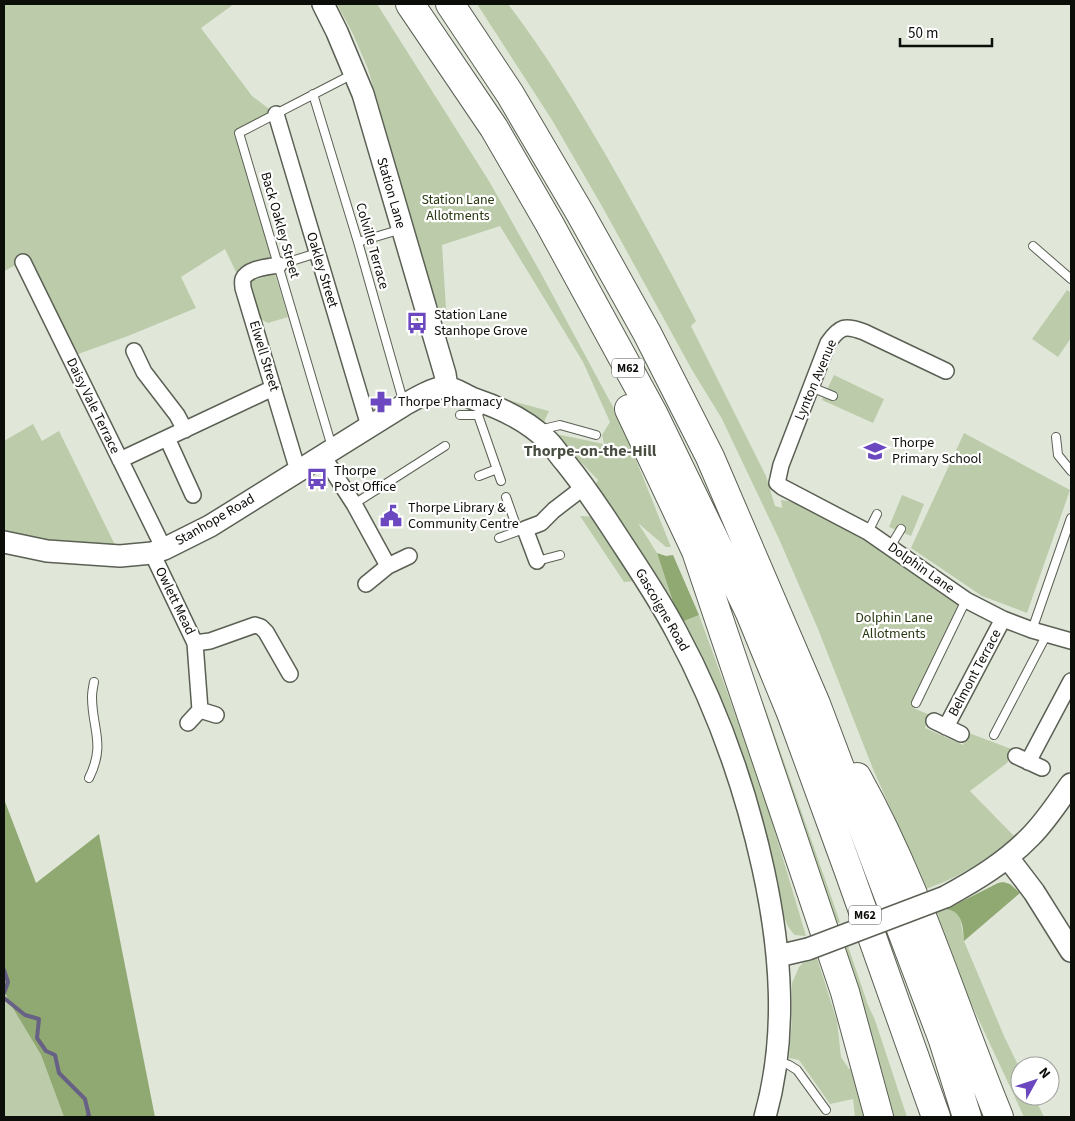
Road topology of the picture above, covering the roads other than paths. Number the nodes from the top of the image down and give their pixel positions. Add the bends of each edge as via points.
1 (323, 4) edge
2 (410, 4) edge
3 (450, 4) edge
4 (434, 39) junction
5 (355, 73) junction
6 (314, 94) junction
7 (276, 114) junction
8 (402, 230) junction
9 (358, 242) junction
10 (1034, 246) dead end
11 (317, 253) junction
12 (23, 262) dead end
13 (279, 265) junction
14 (1071, 279) edge
15 (134, 351) dead end
16 (946, 371) dead end
17 (447, 387) junction
18 (812, 387) junction
19 (273, 388) junction
20 (833, 396) dead end
21 (404, 405) junction
22 (481, 409) junction
23 (460, 414) dead end
24 (369, 426) junction
25 (185, 430) junction
26 (535, 430) junction
27 (596, 435) dead end
28 (167, 438) junction
29 (1056, 438) dead end
30 (445, 446) dead end
31 (771, 450) dead end
32 (328, 453) junction
33 (785, 456) junction
34 (120, 460) junction
35 (497, 469) junction
36 (298, 471) junction
37 (1071, 471) edge
38 (479, 476) dead end
39 (501, 481) dead end
40 (777, 483) joint
41 (584, 487) junction
42 (193, 495) dead end
43 (506, 497) dead end
44 (354, 504) junction
45 (877, 514) dead end
46 (1071, 518) edge
47 (901, 529) dead end
48 (522, 530) junction
49 (868, 532) junction
50 (499, 538) dead end
51 (4, 542) edge
52 (890, 546) junction
53 (158, 551) junction
54 (560, 555) dead end
55 (409, 556) dead end
56 (537, 560) joint
57 (388, 566) junction
58 (366, 584) dead end
59 (966, 600) junction
60 (1003, 619) junction
61 (1039, 632) junction
62 (1071, 641) edge
63 (195, 643) junction
64 (290, 673) dead end
65 (1071, 681) edge
66 (94, 682) dead end
67 (916, 703) dead end
68 (816, 704) junction
69 (200, 710) junction
70 (216, 715) dead end
71 (188, 723) dead end
72 (961, 734) dead end
73 (994, 735) dead end
74 (1029, 762) dead end
75 (89, 778) dead end
76 (1066, 794) edge
77 (1008, 858) junction
78 (1071, 951) edge
79 (778, 956) junction
80 (943, 1040) junction
81 (776, 1061) junction
82 (826, 1110) dead end
83 (765, 1117) edge
84 (879, 1117) edge
85 (936, 1117) edge
86 (967, 1117) edge
87 (979, 1117) edge
88 (999, 1117) edge

1 - 5 street, Station Lane
2 - 4 highway, M62
3 - 68 highway, M62 via 510,94 647,333 710,457
4 - 84 highway via 553,259 640,430 696,551 845,992
4 - 85 highway, M62 via 494,128 549,223 654,415 750,613 791,713
5 - 6 lane, Back Oakley Street
5 - 8 street, Station Lane
6 - 7 lane, Back Oakley Street
6 - 9 lane, Colville Terrace
7 - 11 street, Oakley Street
7 - 13 lane, Back Oakley Street via 240,133
8 - 9 lane
8 - 17 street, Station Lane
9 - 21 lane, Colville Terrace
10 - 14 lane
11 - 13 lane
11 - 24 street, Oakley Street
12 - 34 street, Daisy Vale Terrace
13 - 19 street, Elwell Street via 248,273 243,279
13 - 32 lane, Back Oakley Street
15 - 25 street via 144,372
16 - 18 street, Lynton Avenue via 864,332 842,328 828,343
17 - 21 street
17 - 22 street, Gascoigne Road
18 - 20 lane
18 - 33 street, Lynton Avenue
19 - 25 street
19 - 36 street, Elwell Street
21 - 24 street, Stanhope Road
22 - 23 lane
22 - 26 street, Gascoigne Road via 495,406
22 - 35 lane
24 - 32 street, Stanhope Road
25 - 28 street
26 - 27 lane via 560,425
26 - 41 street, Gascoigne Road via 548,441
28 - 34 street
28 - 42 street
29 - 37 lane via 1058,455
30 - 44 lane
31 - 33 street
32 - 36 street, Stanhope Road
32 - 44 street
33 - 40 street, Lynton Avenue
34 - 53 street, Daisy Vale Terrace
35 - 38 lane
35 - 39 lane
36 - 53 street, Stanhope Road via 210,526
40 - 49 street, Dolphin Lane
41 - 48 street via 541,523
41 - 79 street, Gascoigne Road via 647,580 710,700 736,770 763,867
43 - 48 lane
44 - 57 street
45 - 49 lane
46 - 61 lane
47 - 52 lane
48 - 50 lane
48 - 56 street
49 - 52 street, Dolphin Lane
51 - 53 street, Stanhope Road via 47,551 120,556
52 - 59 street, Dolphin Lane
53 - 63 street, Owlett Mead
54 - 56 lane
55 - 57 street
57 - 58 street
59 - 60 street, Dolphin Lane
59 - 67 lane
60 - 61 street, Dolphin Lane
60 - 72 street, Belmont Terrace via 940,724
61 - 62 street, Dolphin Lane
61 - 73 lane
63 - 64 street via 255,625 266,632
63 - 69 street, Owlett Mead
65 - 74 street
66 - 75 lane via 92,698 98,748
68 - 80 highway, M62
68 - 88 highway via 878,815 918,903
69 - 70 street
69 - 71 street
76 - 77 street via 1032,836
77 - 78 street
77 - 79 street, bridge via 974,882 945,897 808,949
79 - 81 street, Gascoigne Road via 780,1035
80 - 86 highway, M62
80 - 87 highway
81 - 82 lane via 798,1070
81 - 83 street, Gascoigne Road

